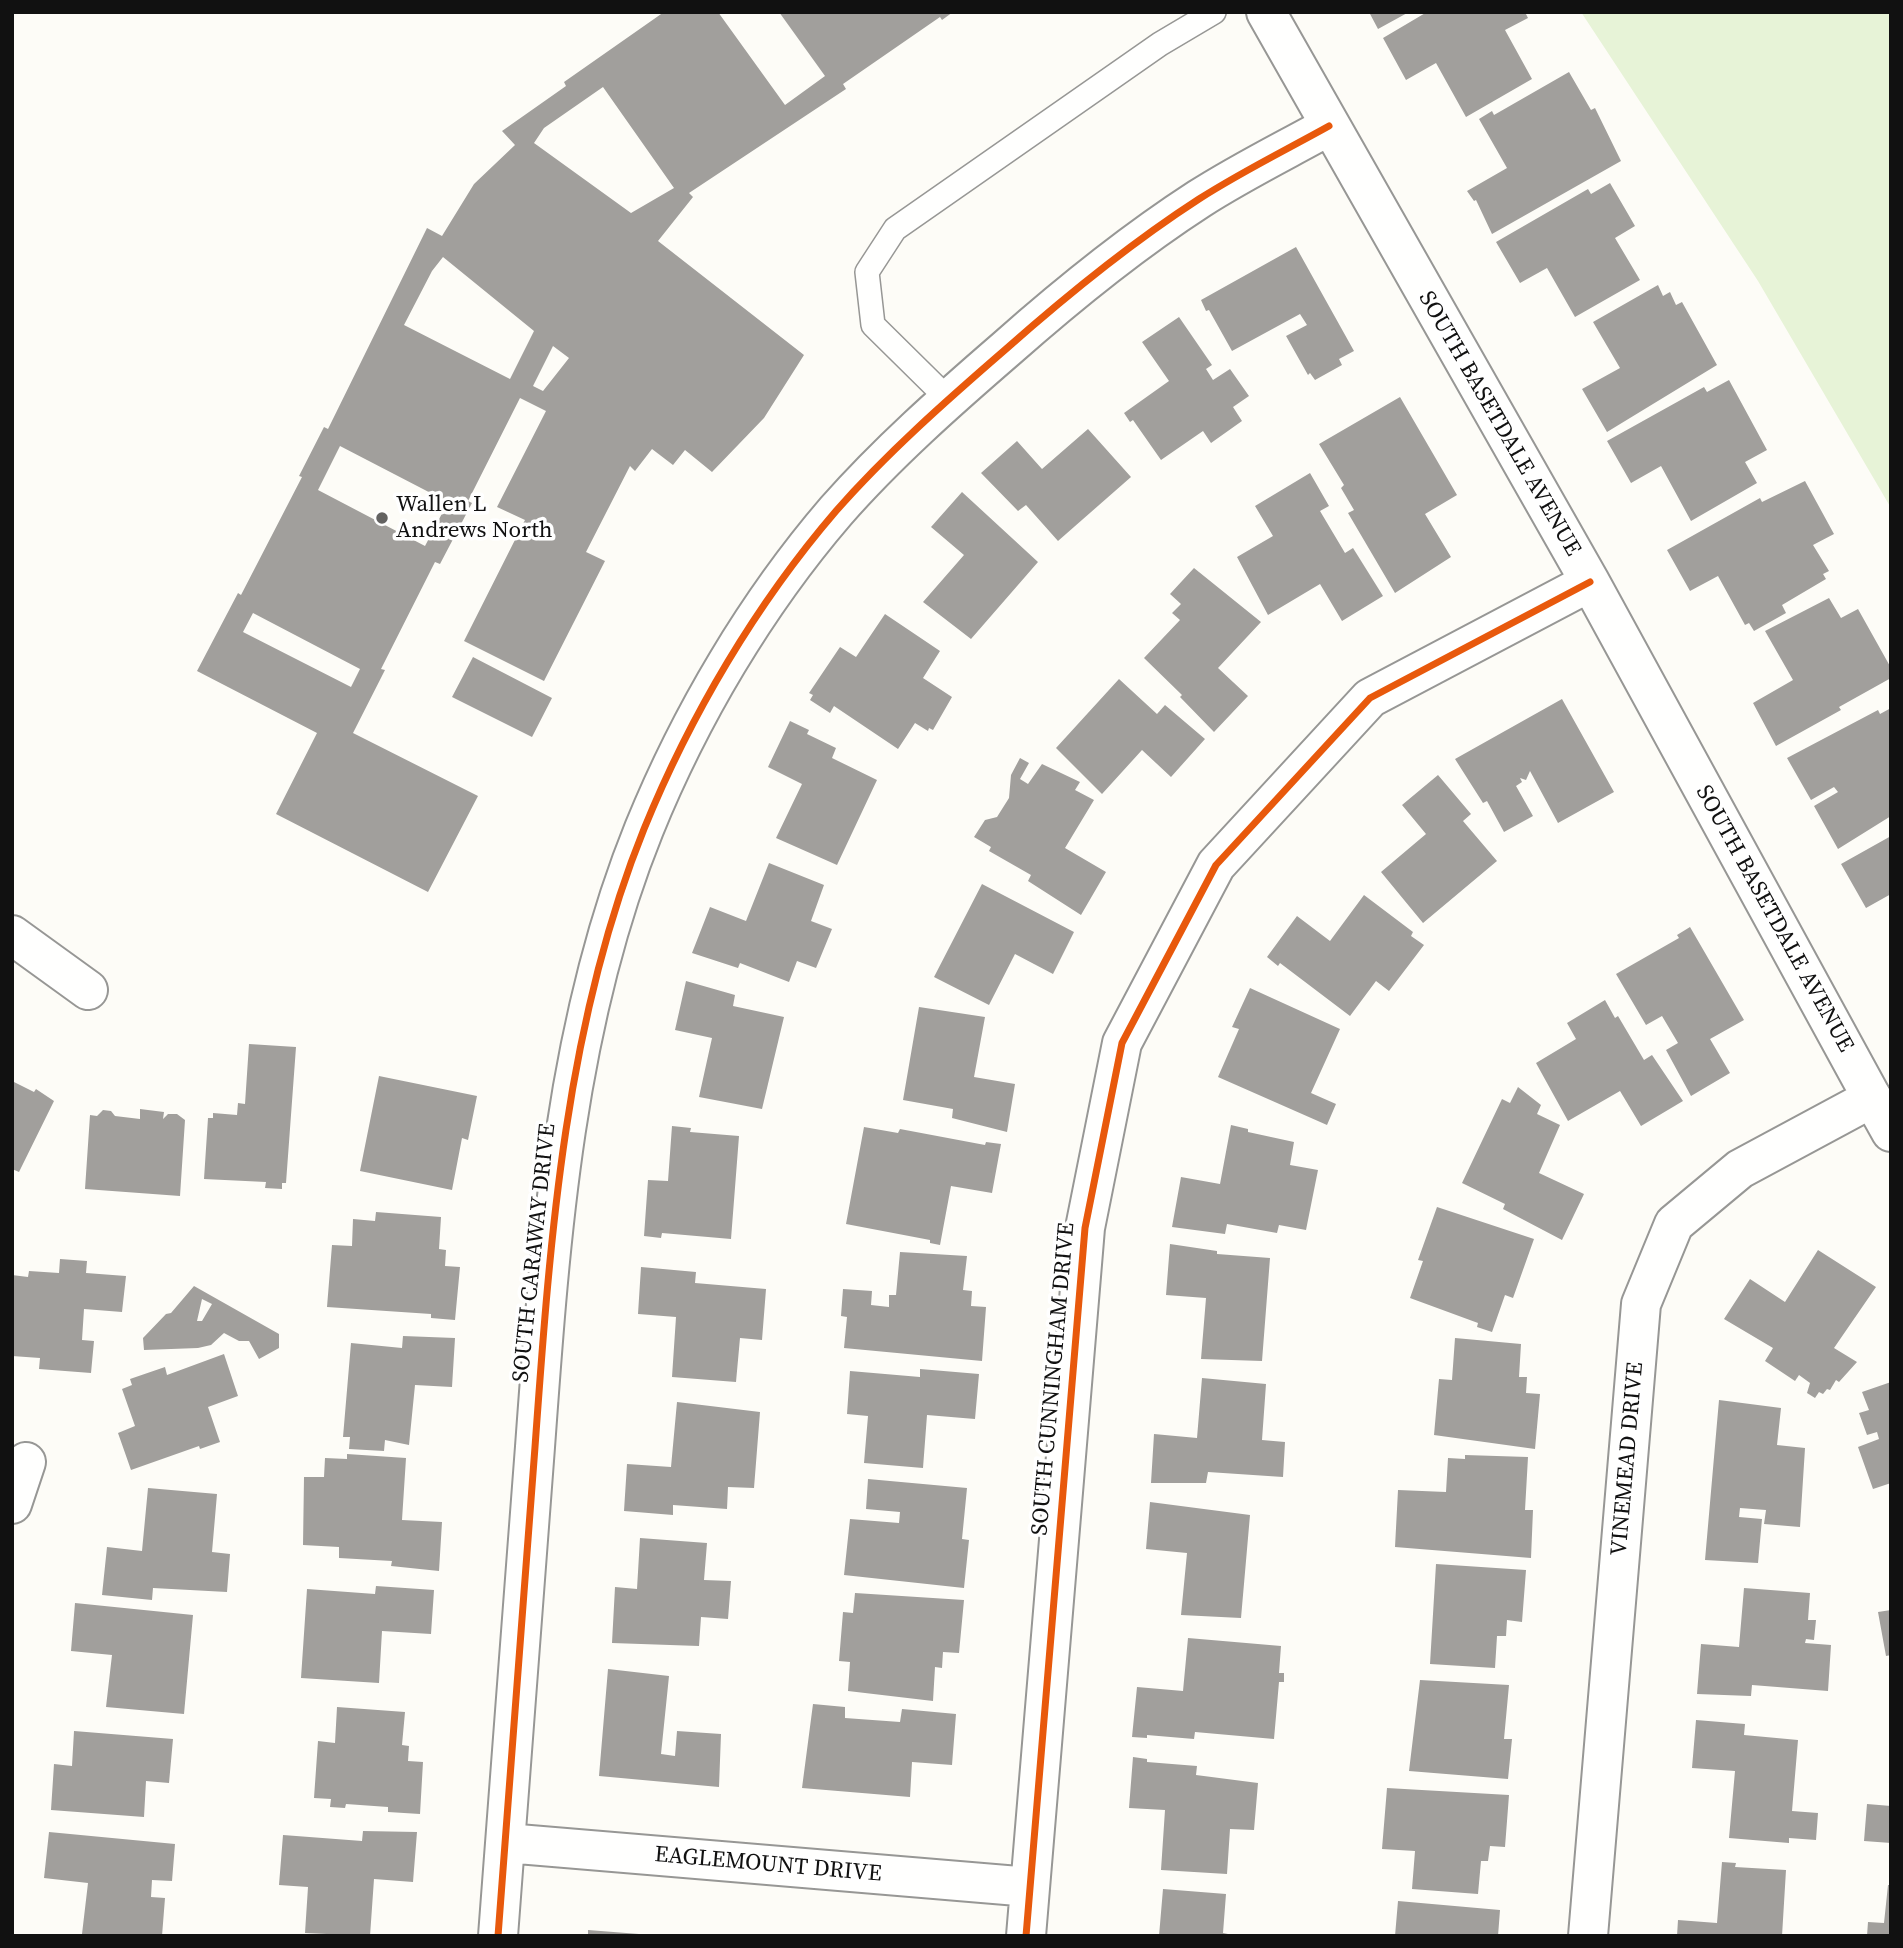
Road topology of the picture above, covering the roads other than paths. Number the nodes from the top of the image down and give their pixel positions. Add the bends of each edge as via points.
1 (1214, 12) edge
2 (1266, 12) edge
3 (1329, 125) junction
4 (948, 399) junction
5 (1590, 582) junction
6 (12, 935) edge
7 (88, 990) dead end
8 (1872, 1098) junction
9 (1891, 1132) edge
10 (26, 1462) dead end
11 (12, 1504) edge
12 (506, 1843) junction
13 (1030, 1887) junction
14 (498, 1936) edge
15 (1026, 1936) edge
16 (1588, 1936) edge

1 - 4 lane via 1160,44 895,229 866,272 873,324
2 - 3 street, SOUTH BASETDALE AVENUE
3 - 4 street, SOUTH CARAWAY DRIVE via 1200,199 1072,291
3 - 5 street, SOUTH BASETDALE AVENUE
4 - 12 street, SOUTH CARAWAY DRIVE via 837,511 754,620 694,723 643,830 608,939 581,1045 561,1162 546,1295
5 - 8 street, SOUTH BASETDALE AVENUE
5 - 13 street, SOUTH CUNNINGHAM DRIVE via 1370,698 1216,865 1122,1043 1084,1228
6 - 7 street
8 - 9 street, SOUTH BASETDALE AVENUE
8 - 16 street, VINEMEAD DRIVE via 1740,1169 1674,1224 1641,1304
10 - 11 street
12 - 13 street, EAGLEMOUNT DRIVE
12 - 14 street, SOUTH CARAWAY DRIVE
13 - 15 street, SOUTH CUNNINGHAM DRIVE

